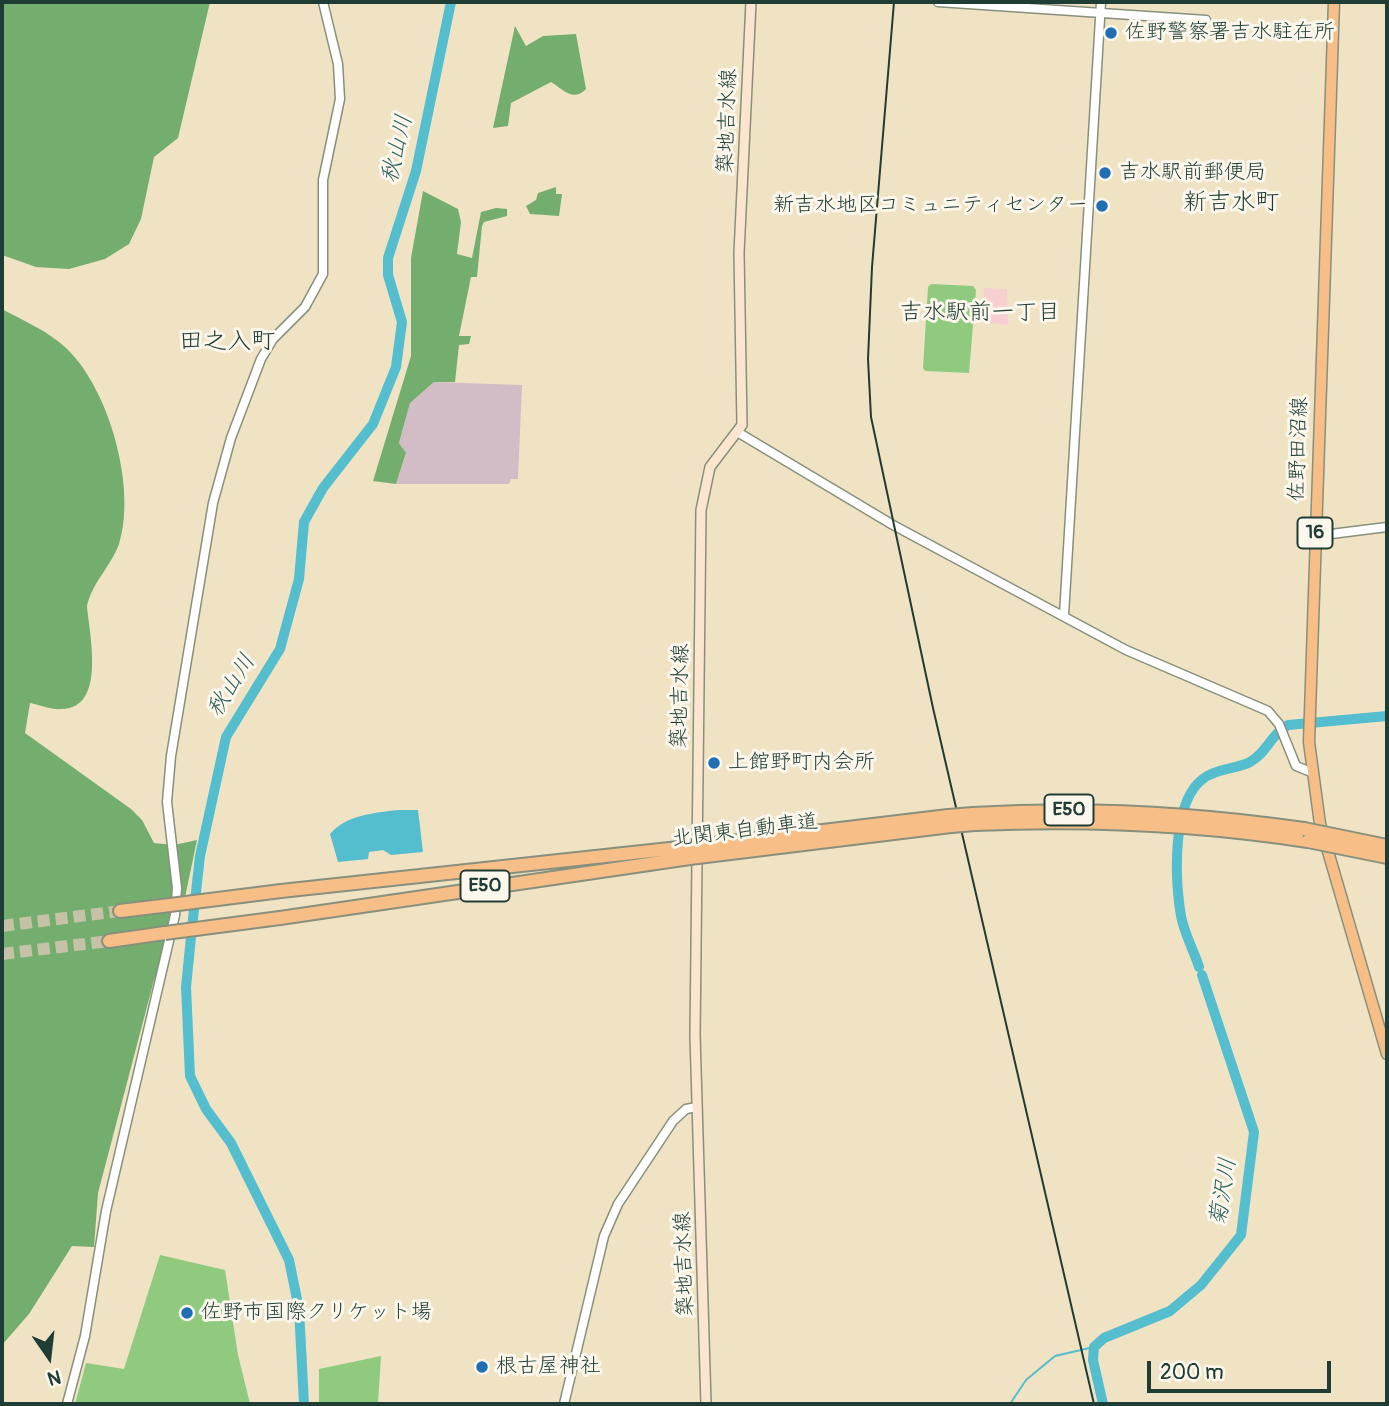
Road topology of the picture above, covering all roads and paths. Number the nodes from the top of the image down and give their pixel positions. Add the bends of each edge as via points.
1 (323, 2) edge
2 (751, 2) edge
3 (938, 2) edge
4 (1101, 2) edge
5 (1334, 2) edge
6 (1100, 12) junction
7 (1206, 20) dead end
8 (739, 433) junction
9 (1387, 527) edge
10 (1315, 536) junction
11 (1064, 615) junction
12 (1311, 772) junction
13 (1306, 835) junction
14 (1387, 846) edge
15 (689, 852) junction
16 (1387, 857) edge
17 (120, 911) tunnel mouth
18 (109, 941) tunnel mouth
19 (1387, 1054) edge
20 (697, 1107) junction
21 (67, 1404) edge
22 (564, 1404) edge
23 (706, 1404) edge

1 - 21 street via 340,99 323,180 323,274 305,307 264,352 231,438 213,503 171,757 167,802 177,888 175,915 106,1211 85,1336
2 - 8 main road, 築地吉水線 via 740,253
3 - 6 street
4 - 6 street
5 - 10 main road, 佐野田沼線 / 16
6 - 7 street
6 - 11 street
8 - 11 street via 893,525
8 - 20 main road, 築地吉水線 via 710,467 701,500
9 - 10 street
10 - 12 main road, 佐野田沼線 / 16 via 1308,691
11 - 12 street via 1126,650 1268,711 1279,724 1296,766
12 - 19 main road, 佐野田沼線 / 16 via 1328,857
13 - 14 highway, 北関東自動車道 / E50, bridge
13 - 15 highway, 北関東自動車道 / E50, bridge via 1164,819 974,819
13 - 16 highway, 北関東自動車道 / E50, bridge
15 - 17 highway, 北関東自動車道 / E50, bridge
15 - 18 highway, 北関東自動車道 / E50, bridge
20 - 22 street via 685,1109 673,1121 613,1213
20 - 23 main road, 築地吉水線

